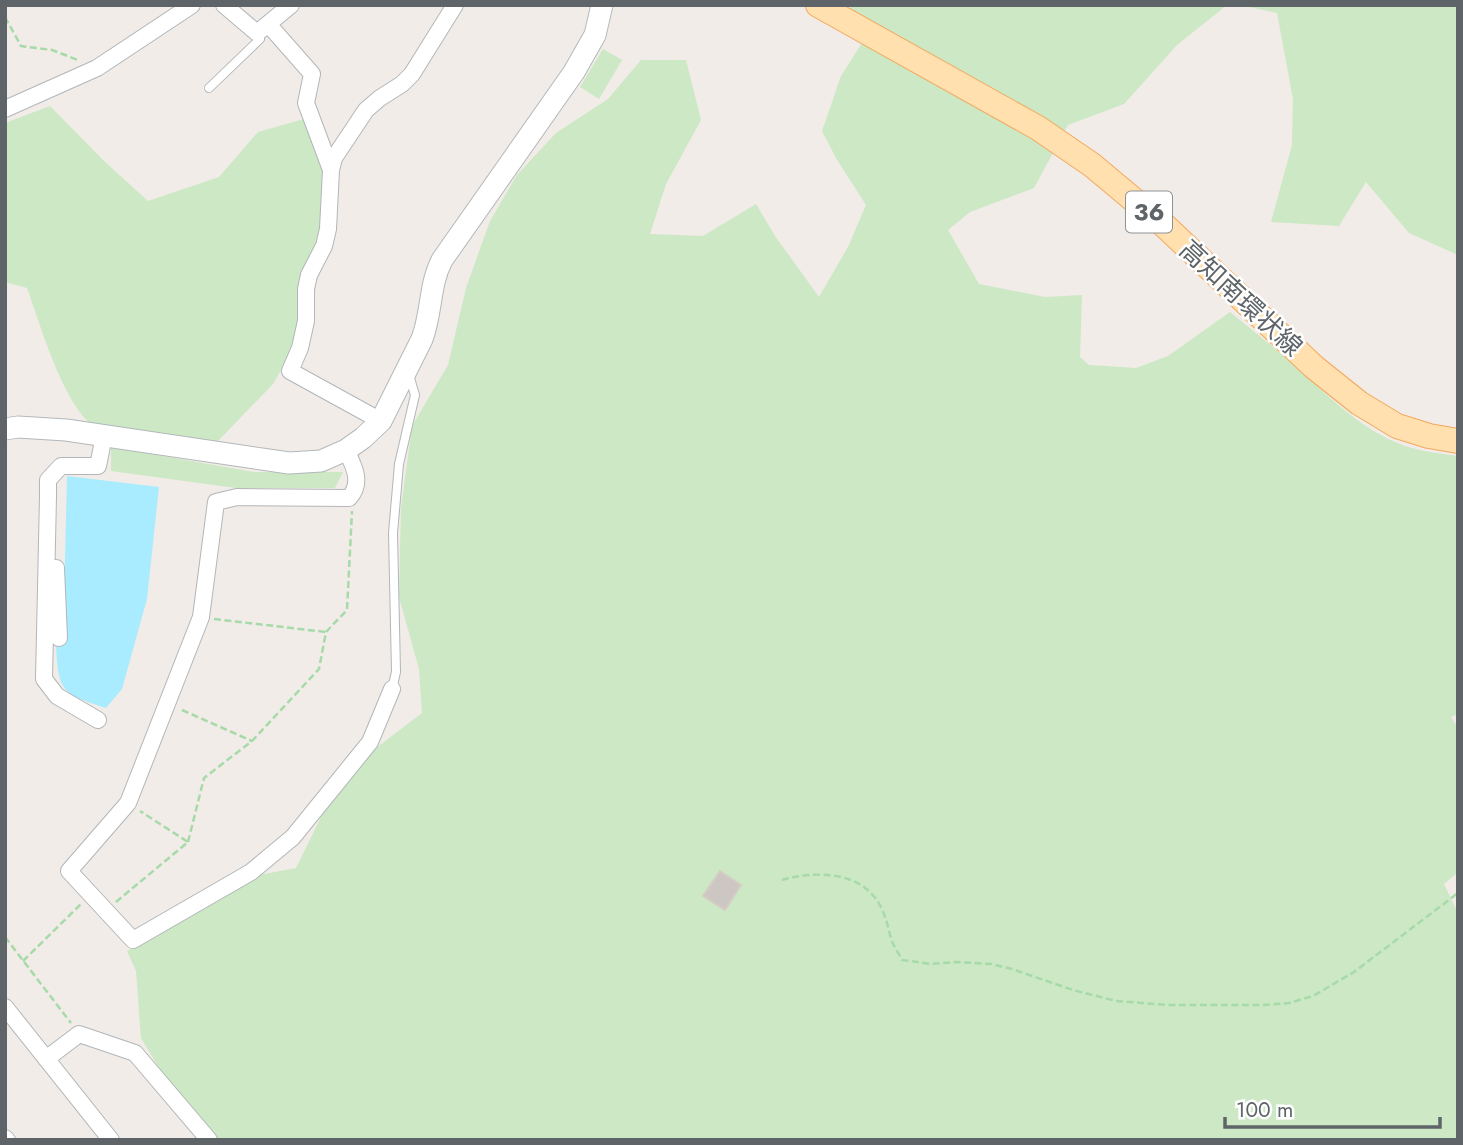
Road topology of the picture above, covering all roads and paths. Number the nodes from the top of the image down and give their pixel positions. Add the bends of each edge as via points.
1 (192, 5) edge
2 (224, 5) edge
3 (291, 5) edge
4 (455, 5) edge
5 (602, 5) edge
6 (818, 5) edge
7 (5, 17) edge
8 (262, 29) junction
9 (97, 68) junction
10 (209, 88) dead end
11 (5, 109) edge
12 (331, 170) junction
13 (407, 369) junction
14 (381, 421) junction
15 (5, 429) edge
16 (104, 436) junction
17 (1458, 440) edge
18 (346, 450) junction
19 (353, 493) junction
20 (47, 496) junction
21 (201, 617) junction
22 (326, 632) junction
23 (59, 638) dead end
24 (392, 689) joint
25 (167, 704) junction
26 (98, 720) dead end
27 (252, 741) junction
28 (128, 803) junction
29 (188, 842) junction
30 (782, 880) dead end
31 (1458, 893) edge
32 (91, 895) junction
33 (106, 910) junction
34 (5, 937) edge
35 (23, 961) junction
36 (5, 1007) edge
37 (79, 1034) junction
38 (47, 1059) junction
39 (111, 1140) edge
40 (209, 1140) edge

1 - 9 street
2 - 8 street
3 - 8 street
4 - 12 street via 412,74 366,110
5 - 13 street via 595,35 574,72 442,260 434,276 427,327
6 - 17 main road, 高知南環状線 / 36 via 1038,128 1092,165 1359,403 1397,426
7 - 9 path via 22,46 51,50
8 - 10 lane via 260,39
8 - 12 street via 312,74 306,103
9 - 11 street
12 - 14 street via 328,229 309,275 306,321 290,370
13 - 14 street
13 - 24 lane via 415,395 399,464 393,533 396,672
14 - 18 street
15 - 16 street
16 - 18 street via 289,463 321,461
16 - 20 street via 98,466 61,466 48,480
18 - 19 street via 357,470
19 - 21 street via 349,498 216,502
19 - 22 path via 347,610
20 - 23 street via 53,498
20 - 26 street via 44,679 57,696
21 - 22 path
21 - 25 street
22 - 27 path via 319,669
24 - 33 street via 370,741 293,837 251,872 134,940
25 - 27 path
25 - 28 street
27 - 29 path via 204,778
28 - 29 path
28 - 32 street via 69,871
29 - 33 path
30 - 31 path via 802,874 848,877 869,889 882,908 902,960 991,964 1116,1000 1168,1005 1264,1005 1313,996 1354,972
32 - 33 street
32 - 35 path
34 - 35 path
35 - 37 path
36 - 38 street
37 - 38 street
37 - 40 street via 135,1053
38 - 39 street

